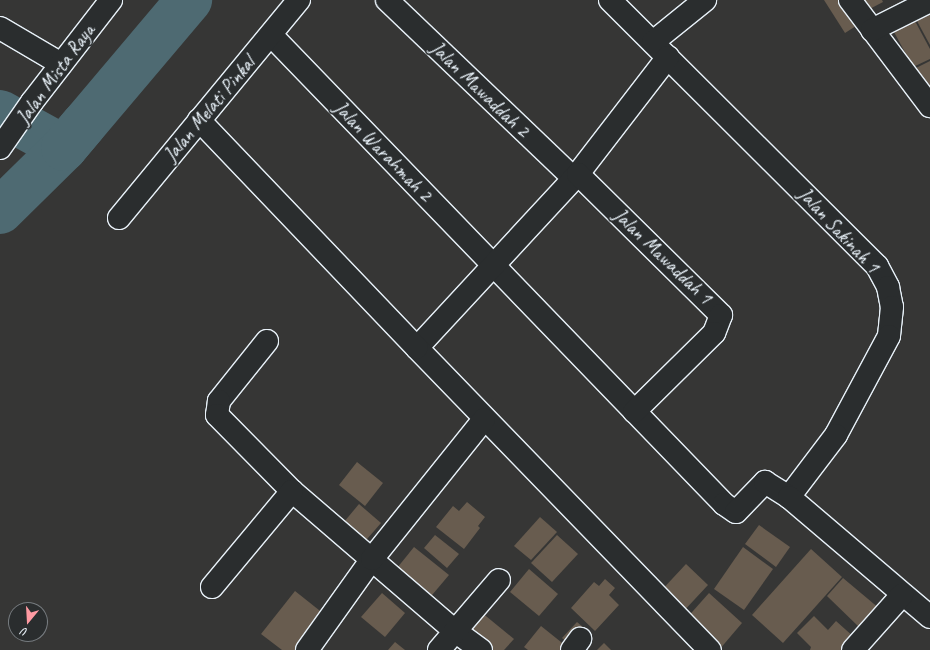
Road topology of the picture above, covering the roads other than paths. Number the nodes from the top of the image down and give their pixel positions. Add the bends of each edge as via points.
1 (111, 0) edge
2 (299, 0) edge
3 (387, 0) edge
4 (610, 0) edge
5 (705, 0) edge
6 (850, 0) edge
7 (930, 1) edge
8 (0, 28) edge
9 (872, 30) junction
10 (271, 36) junction
11 (660, 49) junction
12 (61, 64) junction
13 (930, 106) edge
14 (199, 120) junction
15 (0, 148) edge
16 (576, 176) junction
17 (118, 218) dead end
18 (494, 266) junction
19 (267, 341) dead end
20 (418, 348) junction
21 (634, 412) junction
22 (484, 419) junction
23 (292, 491) junction
24 (789, 497) junction
25 (372, 559) junction
26 (499, 580) dead end
27 (212, 587) dead end
28 (902, 595) junction
29 (930, 617) edge
30 (455, 631) junction
31 (307, 650) edge
32 (439, 650) edge
33 (481, 650) edge
34 (710, 650) edge
35 (853, 650) edge

1 - 12 street, Jalan Mista Raya
2 - 10 street, Jalan Melati Pinkal
3 - 16 street, Jalan Mawaddah 2
4 - 11 street, Jalan Sakinah 1
5 - 11 street
6 - 9 street
7 - 9 street
8 - 12 street
9 - 13 street
10 - 14 street, Jalan Melati Pinkal
10 - 18 street, Jalan Warahmah 2
11 - 16 street
11 - 24 street, Jalan Sakinah 1 via 877,266 888,287 892,307 889,336 836,435
12 - 15 street, Jalan Mista Raya
14 - 17 street, Jalan Melati Pinkal
14 - 20 street
16 - 18 street
16 - 21 street, Jalan Mawaddah 1 via 721,315 714,333
18 - 20 street
18 - 21 street, Jalan Warahmah 2
19 - 23 street via 219,402 217,415
20 - 22 street
21 - 24 street, Jalan Warahmah 2 via 724,504 736,512 764,482
22 - 25 street
22 - 34 street
23 - 25 street
23 - 27 street
24 - 28 street
25 - 30 street
25 - 31 street
26 - 30 street
28 - 29 street
28 - 35 street
30 - 32 street
30 - 33 street

